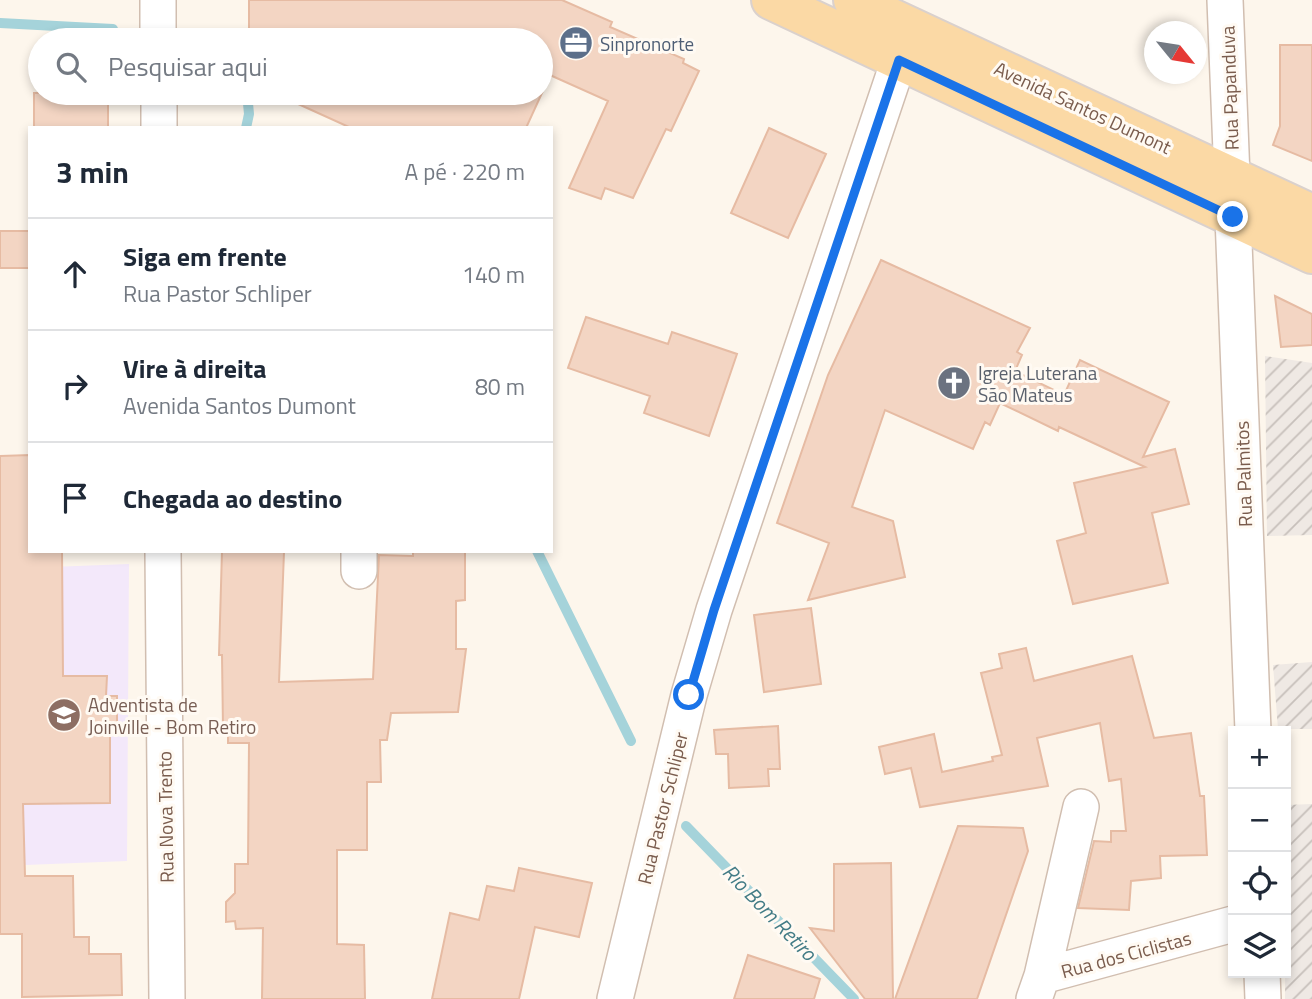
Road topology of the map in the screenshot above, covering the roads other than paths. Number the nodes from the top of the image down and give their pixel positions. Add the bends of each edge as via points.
1 (158, 0) edge
2 (771, 0) edge
3 (853, 0) edge
4 (1225, 0) edge
5 (158, 28) edge
6 (899, 60) junction
7 (159, 105) edge
8 (159, 126) edge
9 (1232, 177) junction
10 (1312, 214) edge
11 (1233, 217) junction
12 (1312, 254) edge
13 (163, 553) edge
14 (1253, 726) edge
15 (1081, 807) dead end
16 (1228, 926) edge
17 (1262, 978) edge
18 (1038, 988) edge
19 (167, 999) edge
20 (615, 999) edge
21 (1263, 999) edge

1 - 5 street
2 - 6 main road, Avenida Santos Dumont
3 - 9 main road, Avenida Santos Dumont
4 - 9 street, Rua Papanduva
6 - 11 main road, Avenida Santos Dumont
6 - 20 street, Rua Pastor Schliper via 714,610
7 - 8 street
9 - 10 main road, Avenida Santos Dumont
11 - 12 main road, Avenida Santos Dumont
11 - 14 street, Rua Palmitos
13 - 19 street, Rua Nova Trento
15 - 18 street
16 - 18 street, Rua dos Ciclistas
17 - 21 street

